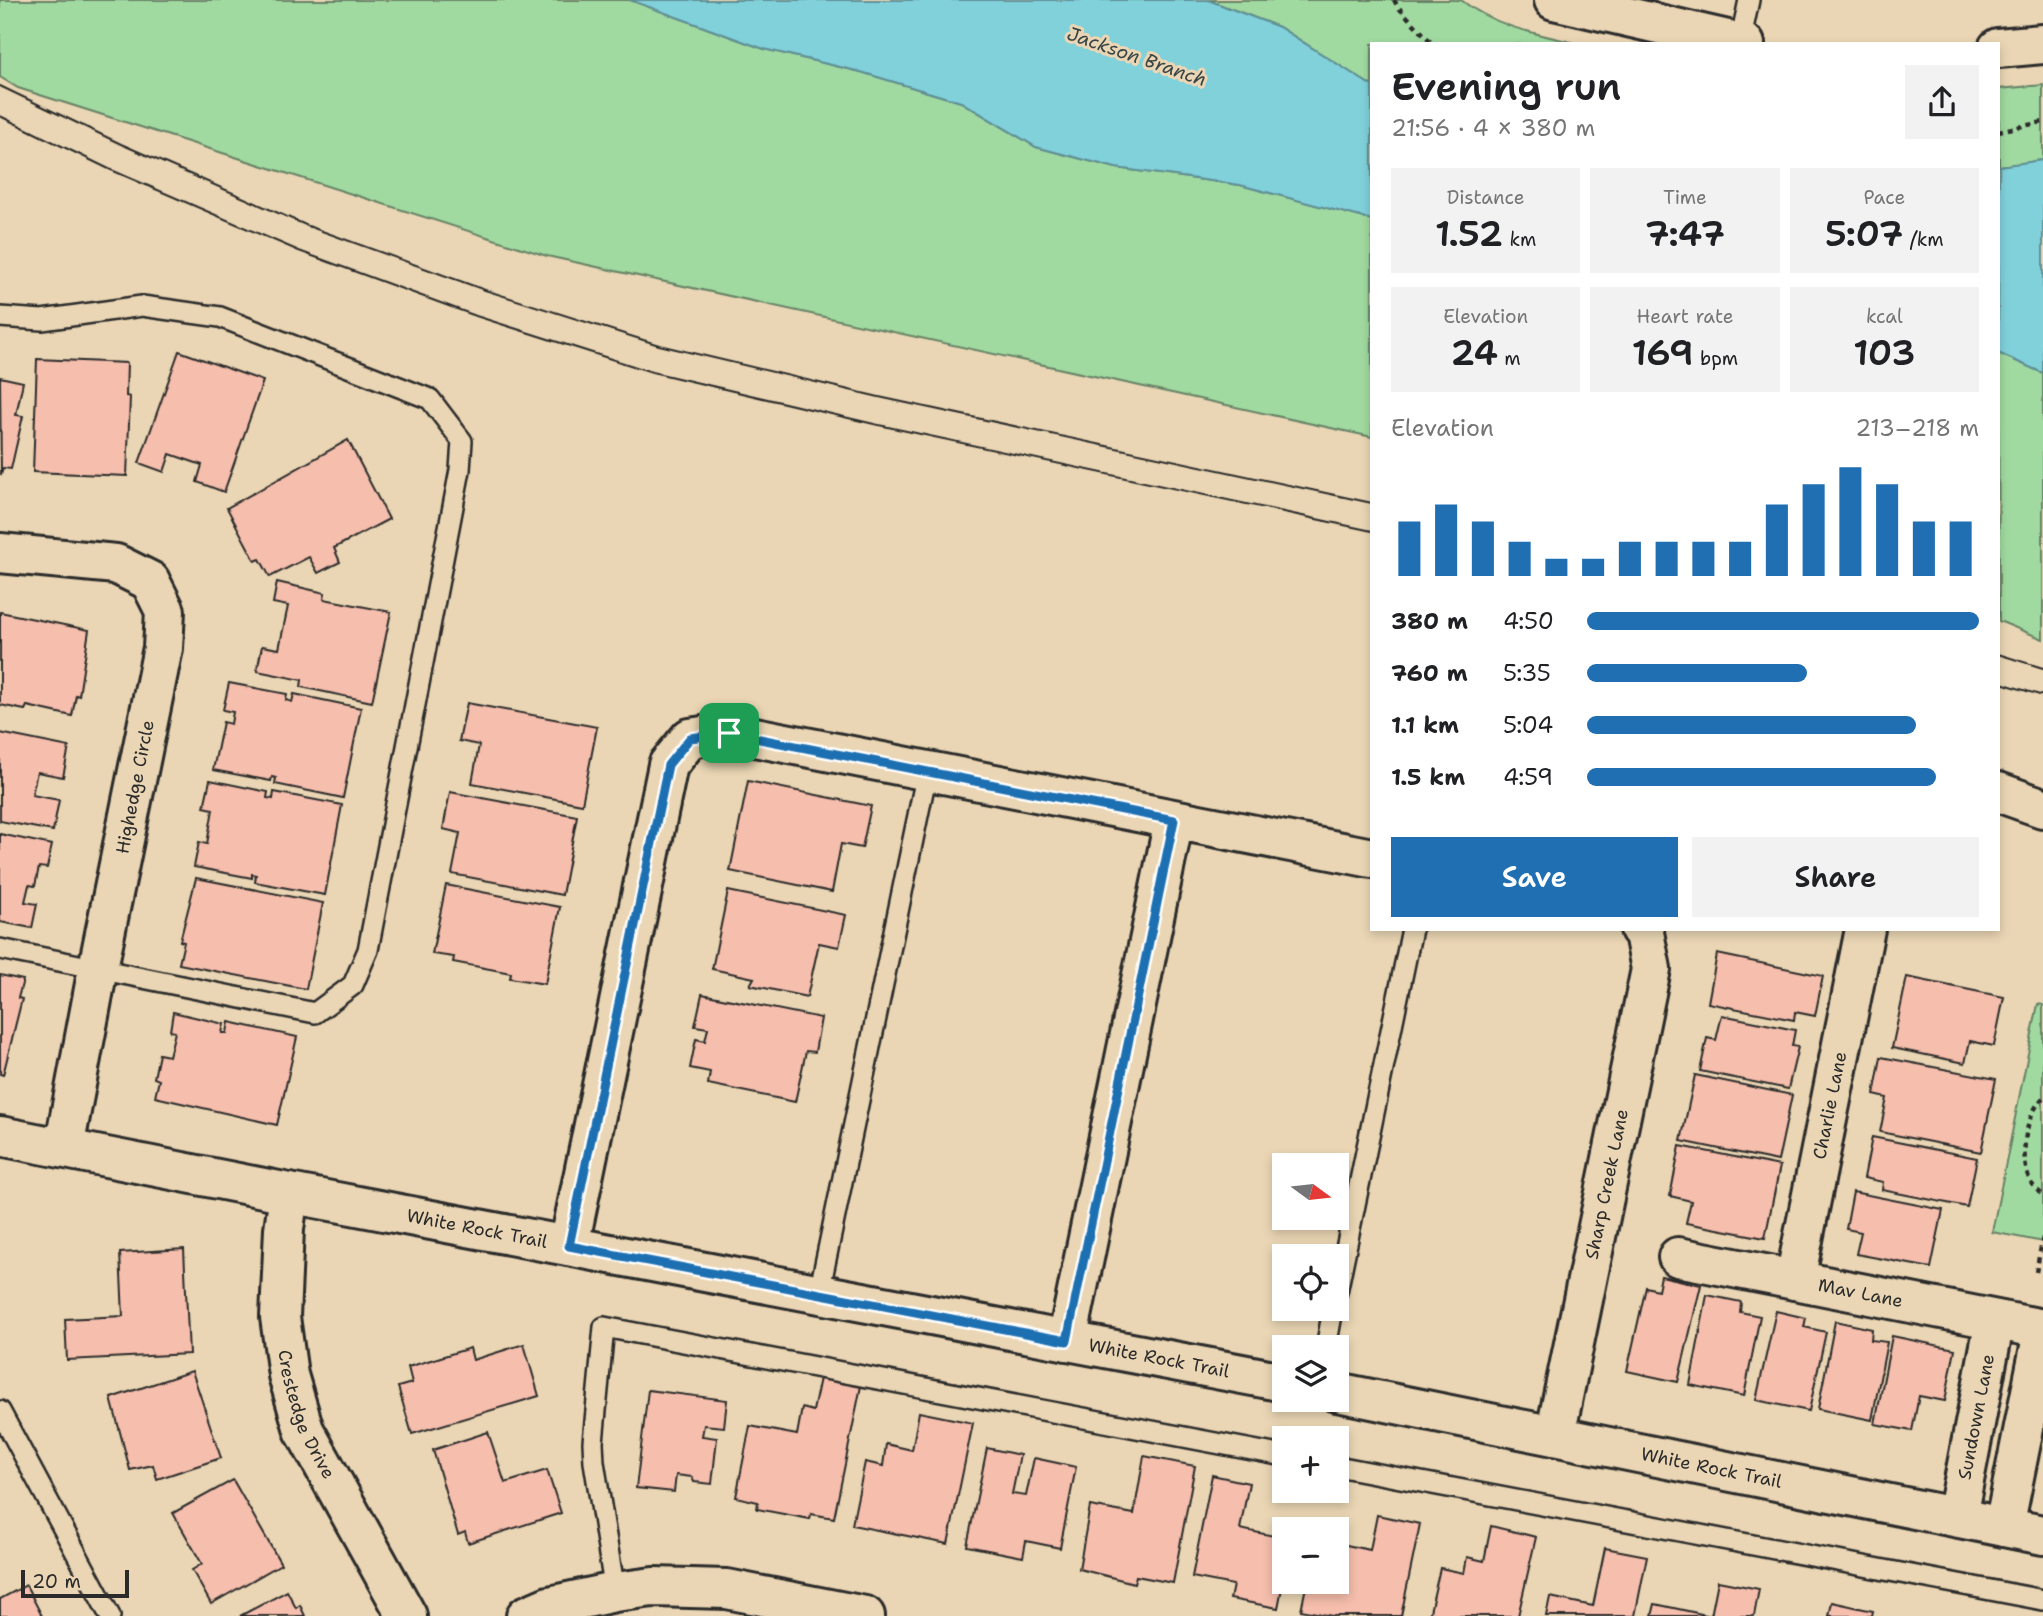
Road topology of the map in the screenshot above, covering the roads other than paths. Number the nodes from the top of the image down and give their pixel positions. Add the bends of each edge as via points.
1 (1554, 0) edge
2 (1749, 0) edge
3 (1739, 42) edge
4 (1743, 42) edge
5 (2043, 44) edge
6 (2000, 48) edge
7 (0, 317) edge
8 (0, 553) edge
9 (928, 772) junction
10 (2000, 793) edge
11 (2043, 808) edge
12 (1174, 820) junction
13 (1370, 858) edge
14 (1412, 931) edge
15 (1642, 931) edge
16 (1865, 931) edge
17 (0, 949) edge
18 (98, 968) junction
19 (0, 1136) edge
20 (64, 1148) junction
21 (289, 1193) junction
22 (1347, 1244) edge
23 (569, 1246) junction
24 (1678, 1257) dead end
25 (1795, 1280) junction
26 (819, 1293) junction
27 (1995, 1320) junction
28 (2043, 1331) edge
29 (1067, 1341) junction
30 (1272, 1380) edge
31 (1349, 1394) edge
32 (0, 1411) edge
33 (1555, 1436) junction
34 (1272, 1454) edge
35 (1349, 1468) edge
36 (1957, 1517) junction
37 (2004, 1527) junction
38 (2043, 1535) edge
39 (615, 1592) junction
40 (2043, 1600) edge
41 (110, 1616) edge
42 (407, 1616) edge
43 (526, 1616) edge
44 (865, 1616) edge

1 - 3 street
2 - 4 lane
5 - 6 street
7 - 18 lane via 42,320 142,306 220,317 430,399 462,441 371,937 353,985 315,1013
8 - 18 street, Highedge Circle via 116,564 150,582 165,611 163,648
9 - 12 street
9 - 23 street via 729,733 690,738 668,765
9 - 26 lane
10 - 11 street
12 - 13 street
12 - 29 street
14 - 22 lane
15 - 33 street, Sharp Creek Lane via 1651,969
16 - 25 street, Charlie Lane
17 - 18 lane
18 - 20 street, Highedge Circle
19 - 20 street, White Rock Trail
20 - 21 street, White Rock Trail
21 - 23 street, White Rock Trail
21 - 42 street, Crestedge Drive via 280,1317 288,1375 304,1430
23 - 26 street, White Rock Trail
24 - 25 street, Mav Lane
25 - 27 street, Mav Lane
26 - 29 street, White Rock Trail
27 - 28 street, Mav Lane
27 - 36 street, Sundown Lane
28 - 37 street
29 - 30 street, White Rock Trail
31 - 33 street, White Rock Trail
32 - 41 lane
33 - 36 street, White Rock Trail
34 - 39 lane via 604,1327 593,1443
35 - 40 lane
36 - 37 street, White Rock Trail
37 - 38 street, White Rock Trail
39 - 43 street via 549,1606
39 - 44 street via 653,1587 727,1588

